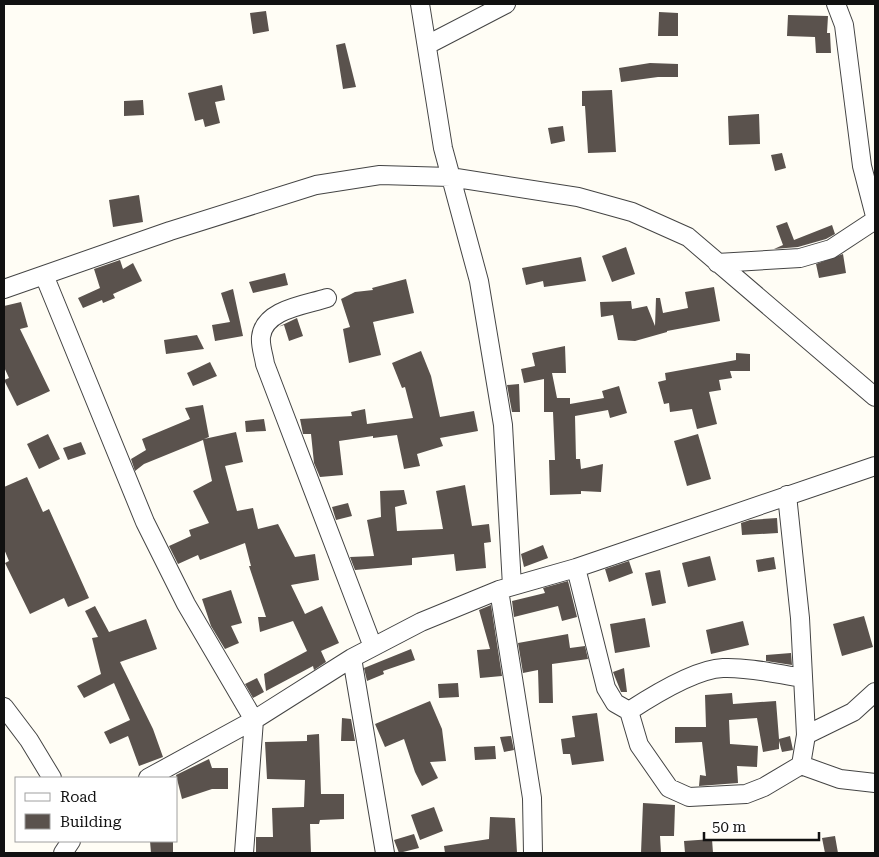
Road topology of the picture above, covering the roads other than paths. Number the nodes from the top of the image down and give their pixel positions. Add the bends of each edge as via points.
1 (420, 4) edge
2 (506, 4) edge
3 (836, 4) edge
4 (427, 44) junction
5 (450, 177) junction
6 (875, 216) edge
7 (875, 220) edge
8 (717, 263) junction
9 (44, 275) junction
10 (4, 289) edge
11 (327, 298) dead end
12 (875, 397) edge
13 (875, 466) edge
14 (787, 495) junction
15 (576, 568) junction
16 (505, 588) junction
17 (373, 647) junction
18 (352, 658) junction
19 (803, 678) junction
20 (875, 692) edge
21 (4, 707) edge
22 (629, 711) junction
23 (254, 720) junction
24 (806, 735) junction
25 (801, 765) junction
26 (51, 777) edge
27 (150, 777) edge
28 (875, 783) edge
29 (69, 842) edge
30 (63, 853) edge
31 (244, 853) edge
32 (385, 853) edge
33 (533, 853) edge

1 - 4 street
2 - 4 street
3 - 6 street via 844,25 862,166
4 - 5 street
5 - 8 street via 578,197 632,212 688,237
5 - 9 street via 380,175 316,185
5 - 16 street via 479,281 503,425
7 - 8 street via 830,249 807,256
8 - 12 street
9 - 10 street
9 - 23 street via 145,522 186,604
11 - 17 street via 278,313 268,322 261,336 265,364
13 - 14 street
14 - 15 street
14 - 19 street
15 - 16 street
15 - 22 street via 606,688 615,704
16 - 17 street via 420,622
16 - 33 street via 532,798
17 - 18 street
18 - 23 street
18 - 32 street
19 - 22 street via 721,668 657,692
19 - 24 street
20 - 24 street via 853,712
21 - 26 street
22 - 25 street via 639,745 669,788 689,797 746,794
23 - 27 street
23 - 31 street
24 - 25 street
25 - 28 street via 840,779
29 - 30 street

